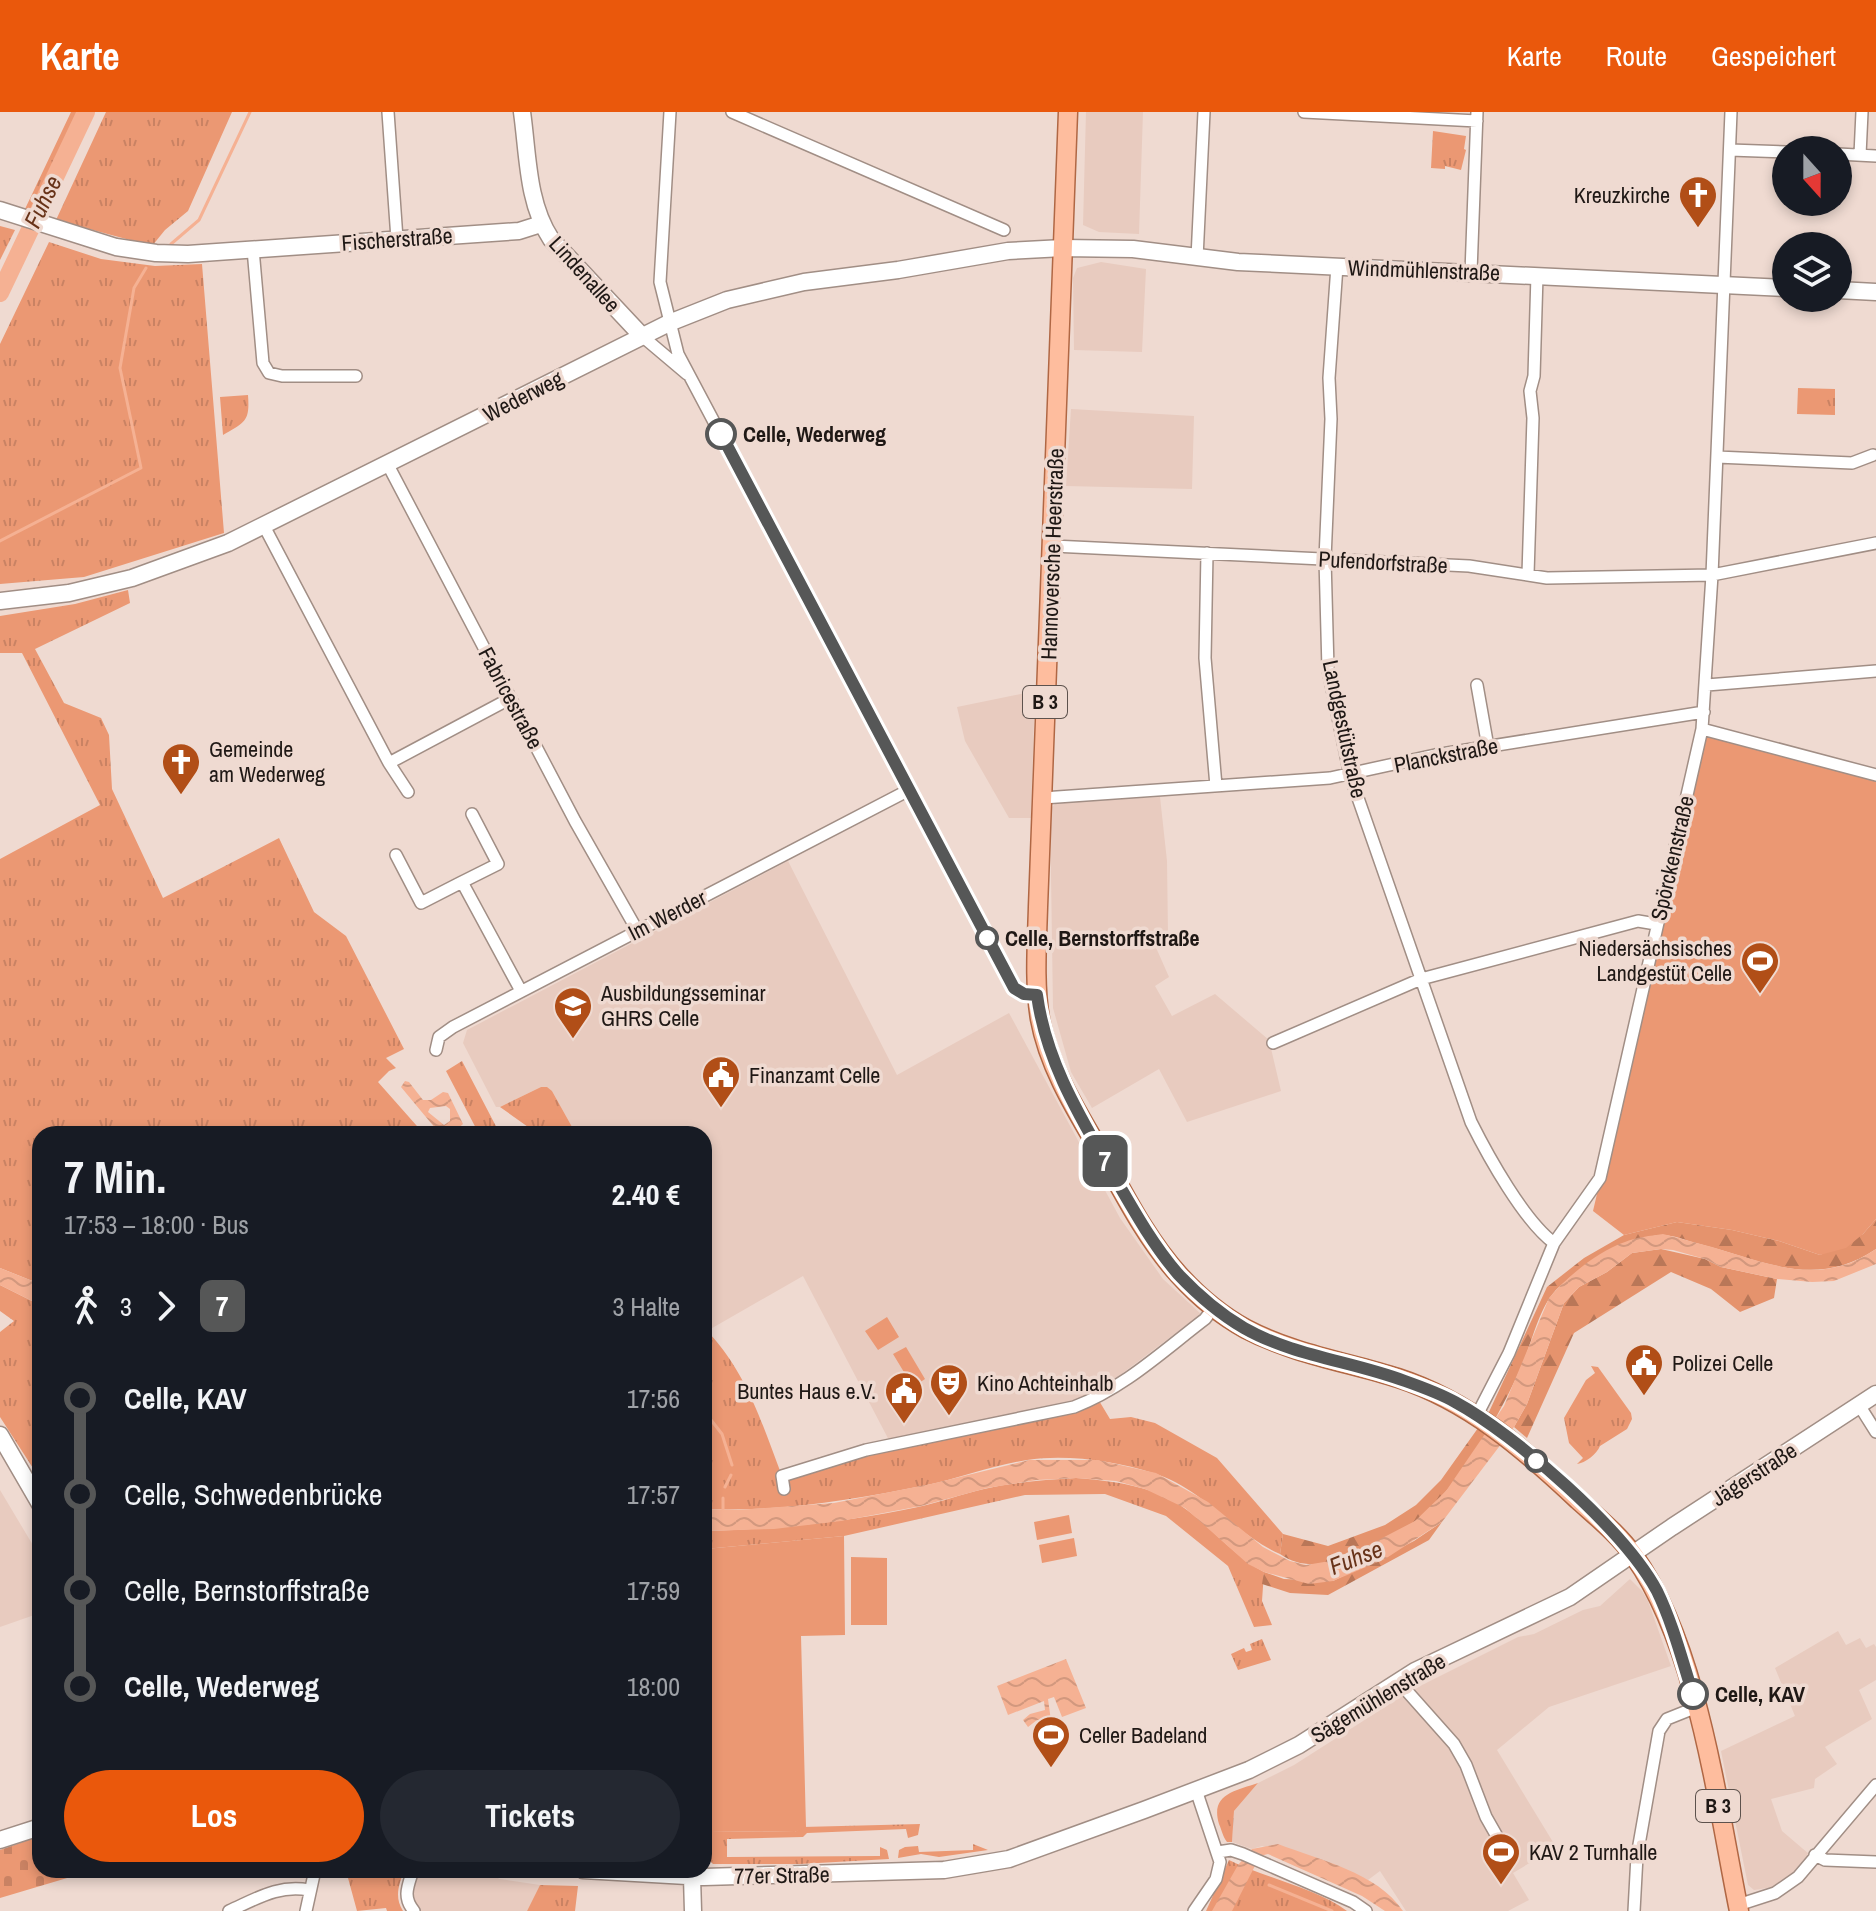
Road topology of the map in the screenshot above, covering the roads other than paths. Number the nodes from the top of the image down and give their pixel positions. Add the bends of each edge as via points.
1 (388, 112) edge
2 (522, 112) edge
3 (670, 112) edge
4 (732, 112) edge
5 (1204, 112) edge
6 (1304, 112) edge
7 (1731, 112) edge
8 (1862, 112) edge
9 (1341, 113) edge
10 (1477, 116) edge
11 (1068, 117) edge
12 (1730, 150) junction
13 (1772, 152) edge
14 (1852, 155) edge
15 (1860, 155) junction
16 (1876, 156) edge
17 (8, 212) edge
18 (541, 224) junction
19 (1004, 230) dead end
20 (397, 239) junction
21 (1063, 248) junction
22 (253, 249) junction
23 (1197, 258) junction
24 (1337, 266) junction
25 (1471, 272) junction
26 (1537, 275) junction
27 (1725, 285) junction
28 (1772, 287) edge
29 (1852, 291) edge
30 (1876, 292) edge
31 (669, 323) junction
32 (642, 336) junction
33 (687, 374) junction
34 (356, 376) dead end
35 (1873, 455) dead end
36 (1717, 457) junction
37 (388, 465) junction
38 (264, 526) junction
39 (1876, 543) edge
40 (1053, 546) junction
41 (1207, 553) junction
42 (1325, 559) junction
43 (1528, 574) junction
44 (1712, 575) junction
45 (0, 601) edge
46 (1876, 671) edge
47 (1477, 685) dead end
48 (1707, 685) junction
49 (511, 698) junction
50 (1704, 712) junction
51 (1702, 729) junction
52 (1488, 747) junction
53 (389, 763) junction
54 (1350, 775) junction
55 (1876, 775) edge
56 (1216, 786) junction
57 (909, 790) junction
58 (408, 792) dead end
59 (1043, 798) junction
60 (472, 814) dead end
61 (396, 855) dead end
62 (462, 882) junction
63 (1656, 924) junction
64 (637, 930) junction
65 (1421, 979) junction
66 (521, 991) junction
67 (1037, 995) junction
68 (1273, 1043) dead end
69 (436, 1050) dead end
70 (1554, 1243) junction
71 (1214, 1307) junction
72 (1876, 1394) edge
73 (1859, 1405) junction
74 (1480, 1417) junction
75 (1876, 1432) edge
76 (0, 1435) edge
77 (784, 1489) dead end
78 (32, 1490) edge
79 (1633, 1554) junction
80 (1398, 1681) junction
81 (1697, 1707) junction
82 (1876, 1785) edge
83 (1196, 1790) junction
84 (1113, 1821) joint
85 (32, 1830) edge
86 (0, 1840) edge
87 (1507, 1854) dead end
88 (1815, 1855) junction
89 (1219, 1857) junction
90 (1876, 1862) edge
91 (712, 1877) edge
92 (313, 1878) edge
93 (411, 1878) edge
94 (692, 1878) edge
95 (309, 1890) junction
96 (1739, 1908) edge
97 (229, 1911) edge
98 (306, 1911) edge
99 (414, 1911) edge
100 (693, 1911) edge
101 (1194, 1911) edge
102 (1366, 1911) edge
103 (1634, 1911) edge

1 - 20 street
2 - 18 street, Lindenallee
3 - 31 street via 660,282
4 - 19 street
5 - 23 street
6 - 9 street
7 - 12 street, Spörckenstraße
8 - 15 street
9 - 10 street
10 - 25 street
11 - 21 main road, Hannoversche Heerstraße
12 - 13 street
12 - 27 street, Spörckenstraße
14 - 15 street
15 - 16 street
17 - 22 street, Fischerstraße via 116,247 188,254
18 - 20 street, Fischerstraße via 519,231
18 - 32 street, Lindenallee
20 - 22 street, Fischerstraße
21 - 23 street, Windmühlenstraße via 1133,249
21 - 31 street, Wederweg via 1008,251 804,282 727,300
21 - 40 main road, Hannoversche Heerstraße / B 3
22 - 34 street via 263,363 269,373
23 - 24 street, Windmühlenstraße
24 - 25 street, Windmühlenstraße
24 - 42 street, Landgestütstraße
25 - 26 street, Windmühlenstraße
26 - 27 street, Windmühlenstraße
26 - 43 street
27 - 28 street, Windmühlenstraße
27 - 36 street, Spörckenstraße
29 - 30 street
31 - 32 street, Wederweg
31 - 33 street
32 - 33 street
32 - 37 street, Wederweg
33 - 57 street
35 - 36 street via 1852,463
36 - 44 street, Spörckenstraße
37 - 38 street, Wederweg
37 - 49 street, Fabricestraße
38 - 45 street, Wederweg via 132,578
38 - 53 street
39 - 44 street, Pufendorfstraße
40 - 41 street, Pufendorfstraße
40 - 59 main road, Hannoversche Heerstraße / B 3
41 - 42 street, Pufendorfstraße
41 - 56 street via 1205,658
42 - 43 street, Pufendorfstraße
42 - 54 street, Landgestütstraße via 1328,669
43 - 44 street, Pufendorfstraße
44 - 48 street, Spörckenstraße
46 - 48 street
47 - 52 street
48 - 50 street, Spörckenstraße
49 - 53 street
49 - 64 street, Fabricestraße
50 - 51 street, Spörckenstraße
50 - 52 street, Planckstraße
51 - 55 street
51 - 63 street, Spörckenstraße
52 - 54 street, Planckstraße
53 - 58 street
54 - 56 street, Planckstraße
54 - 65 street, Landgestütstraße
56 - 59 street, Planckstraße
57 - 64 street, Im Werder
57 - 67 street via 1014,988
59 - 67 main road, Hannoversche Heerstraße / B 3
60 - 62 street via 498,864
61 - 62 street via 421,903
62 - 66 street
63 - 65 street via 1638,921
63 - 70 street, Spörckenstraße via 1600,1178
64 - 66 street, Im Werder
65 - 68 street
65 - 70 street, Landgestütstraße via 1479,1139 1540,1232
66 - 69 street, Im Werder via 453,1027 439,1037
67 - 71 main road, B 3 via 1045,1041 1110,1169 1152,1239
70 - 74 street, Spörckenstraße
71 - 74 main road, B 3 via 1269,1340 1400,1379
71 - 77 street via 1205,1319 1094,1399 866,1450 782,1476
72 - 73 street, Jägerstraße
73 - 75 street
73 - 79 street, Jägerstraße
74 - 79 main road, B 3
76 - 78 street
79 - 80 street, Sägemühlenstraße via 1570,1597
79 - 81 main road, B 3 via 1660,1599
80 - 83 street, Sägemühlenstraße via 1299,1745
80 - 87 street via 1454,1744
81 - 96 main road, B 3
81 - 103 street via 1667,1719 1659,1731 1637,1856
82 - 88 street
83 - 84 street, Sägemühlenstraße
83 - 89 street
84 - 91 street, 77er Straße via 981,1865
85 - 86 street
88 - 90 street
88 - 96 street via 1786,1887
89 - 101 street via 1216,1879
89 - 102 street via 1231,1850 1245,1855
92 - 95 street
93 - 99 street via 406,1894
94 - 100 street
95 - 97 street via 276,1890
95 - 98 street

